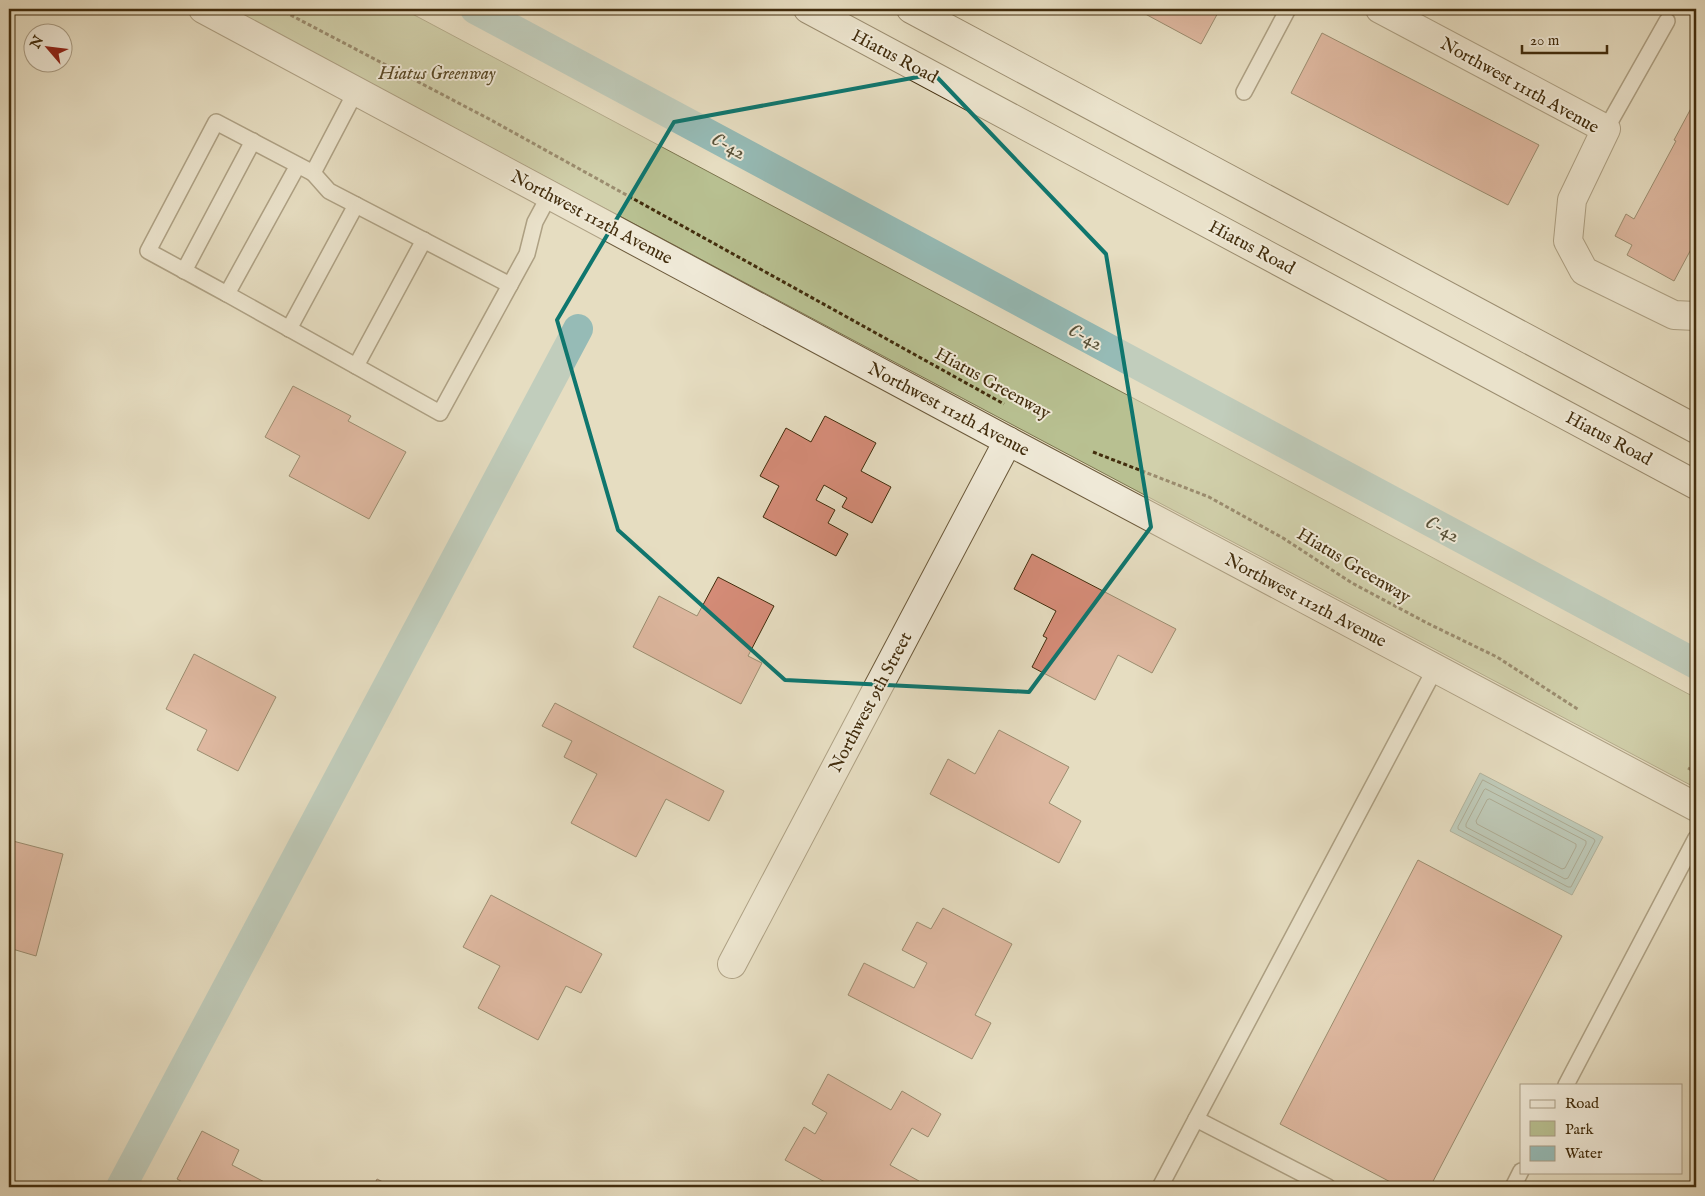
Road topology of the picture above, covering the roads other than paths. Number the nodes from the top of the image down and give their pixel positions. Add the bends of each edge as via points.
1 (203, 9) edge
2 (808, 9) edge
3 (911, 9) edge
4 (1288, 9) edge
5 (1380, 9) edge
6 (1667, 21) dead end
7 (356, 91) junction
8 (1244, 92) dead end
9 (1606, 129) junction
10 (253, 141) junction
11 (298, 165) junction
12 (313, 173) junction
13 (550, 194) junction
14 (356, 205) junction
15 (424, 240) junction
16 (184, 271) junction
17 (510, 285) junction
18 (227, 294) junction
19 (1696, 316) edge
20 (289, 329) junction
21 (356, 366) junction
22 (1696, 429) edge
23 (1008, 441) junction
24 (1696, 485) edge
25 (1435, 669) junction
26 (1696, 807) edge
27 (1696, 838) edge
28 (732, 964) dead end
29 (1567, 1084) edge
30 (1196, 1119) junction
31 (1520, 1173) edge
32 (1160, 1187) edge
33 (1328, 1187) edge
34 (1512, 1187) edge

1 - 7 street, Northwest 112th Avenue
2 - 24 street, Hiatus Road
3 - 22 street
4 - 8 lane
5 - 9 street, Northwest 111th Avenue
6 - 9 lane
7 - 12 lane
7 - 13 street, Northwest 112th Avenue
9 - 19 street, Northwest 111th Avenue via 1572,200 1568,241 1584,271 1674,315
10 - 11 lane
10 - 16 lane
10 - 16 lane via 216,122 148,251
11 - 12 lane
11 - 18 lane
12 - 14 lane via 329,191
13 - 17 lane via 535,222 527,254
13 - 23 street, Northwest 112th Avenue
14 - 15 lane
14 - 20 lane
15 - 17 lane
15 - 21 lane
16 - 18 lane
17 - 21 lane via 440,413
18 - 20 lane
20 - 21 lane
23 - 25 street, Northwest 112th Avenue
23 - 28 street, Northwest 9th Street
25 - 26 street, Northwest 112th Avenue
25 - 30 lane
27 - 29 lane
30 - 32 lane
30 - 33 lane
31 - 34 lane

